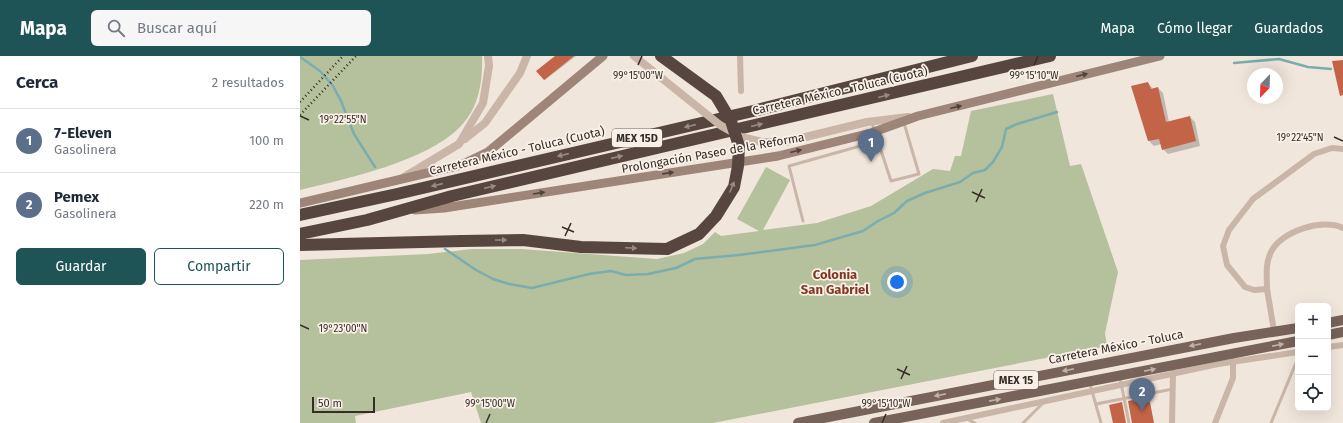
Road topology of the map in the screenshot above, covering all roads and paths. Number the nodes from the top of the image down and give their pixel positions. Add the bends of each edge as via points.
1 (488, 56) edge
2 (527, 56) edge
3 (603, 56) edge
4 (634, 56) edge
5 (661, 56) edge
6 (740, 56) edge
7 (972, 56) edge
8 (1050, 56) edge
9 (1160, 56) edge
10 (741, 91) dead end
11 (903, 120) junction
12 (872, 122) junction
13 (877, 136) junction
14 (832, 143) junction
15 (458, 144) junction
16 (1343, 149) edge
17 (836, 153) junction
18 (404, 177) junction
19 (300, 203) edge
20 (404, 211) junction
21 (300, 214) edge
22 (803, 221) dead end
23 (1343, 228) edge
24 (300, 234) edge
25 (300, 245) edge
26 (1267, 289) junction
27 (1343, 320) edge
28 (1331, 322) edge
29 (1295, 328) edge
30 (1274, 331) junction
31 (1343, 332) edge
32 (1331, 334) edge
33 (1295, 342) edge
34 (1343, 345) edge
35 (1331, 347) edge
36 (1295, 352) edge
37 (1233, 361) junction
38 (1295, 366) edge
39 (1174, 374) junction
40 (1120, 380) junction
41 (1091, 387) junction
42 (1173, 389) junction
43 (1124, 398) junction
44 (1043, 402) junction
45 (1096, 404) junction
46 (965, 419) junction
47 (798, 423) edge
48 (874, 423) edge
49 (943, 423) edge
50 (975, 423) edge
51 (1023, 423) edge
52 (1102, 423) edge
53 (1129, 423) edge
54 (1172, 423) edge
55 (1215, 423) edge
56 (1272, 423) edge

1 - 15 street via 489,66 483,103
2 - 15 street via 520,73 485,124
3 - 18 main road via 488,152 461,165
4 - 12 street, bridge via 720,125 740,137 762,142 785,142
25 -> 5 highway, bridge via 523,240 581,247 667,250 699,234 716,216 734,187 739,146 731,121 716,96
6 - 10 street
7 -> 21 highway, Carretera México - Toluca (Cuota) / MEX 15D via 754,111
20 -> 8 highway, Carretera México - Toluca (Cuota) / MEX 15D via 452,196
11 -> 9 main road, Prolongación Paseo de la Reforma
11 - 12 street
11 - 13 main road, Prolongación Paseo de la Reforma
11 - 13 lane via 919,174 891,181
12 - 13 lane
13 - 14 main road, Prolongación Paseo de la Reforma
13 - 17 lane
14 - 17 lane
20 -> 14 main road, Prolongación Paseo de la Reforma via 444,208 778,156
15 - 18 street
16 - 26 street via 1332,148 1314,154 1253,199 1229,230 1223,246 1227,265 1245,287 1254,290
17 - 22 lane via 790,166
18 - 19 main road
20 - 24 highway, MEX 15D
23 - 26 street via 1336,224 1326,224 1303,228 1281,240 1271,251 1266,266
26 - 30 street
27 - 28 main road
29 - 30 main road, Carretera México - Toluca / MEX 15
30 -> 47 main road, Carretera México - Toluca / MEX 15
31 - 32 main road
40 -> 33 main road, MEX 15
34 - 35 street
36 - 37 street
37 - 39 street
37 - 55 street via 1233,378
38 - 56 lane
39 - 40 street
39 - 42 street
40 - 41 main road, MEX 15
40 - 43 lane
41 - 44 street
41 - 45 lane
48 -> 41 main road, MEX 15
42 - 43 lane
42 - 54 street
43 - 45 lane
43 - 53 lane
44 - 46 street
44 - 51 lane
45 - 52 lane
46 - 49 street
46 - 50 lane

